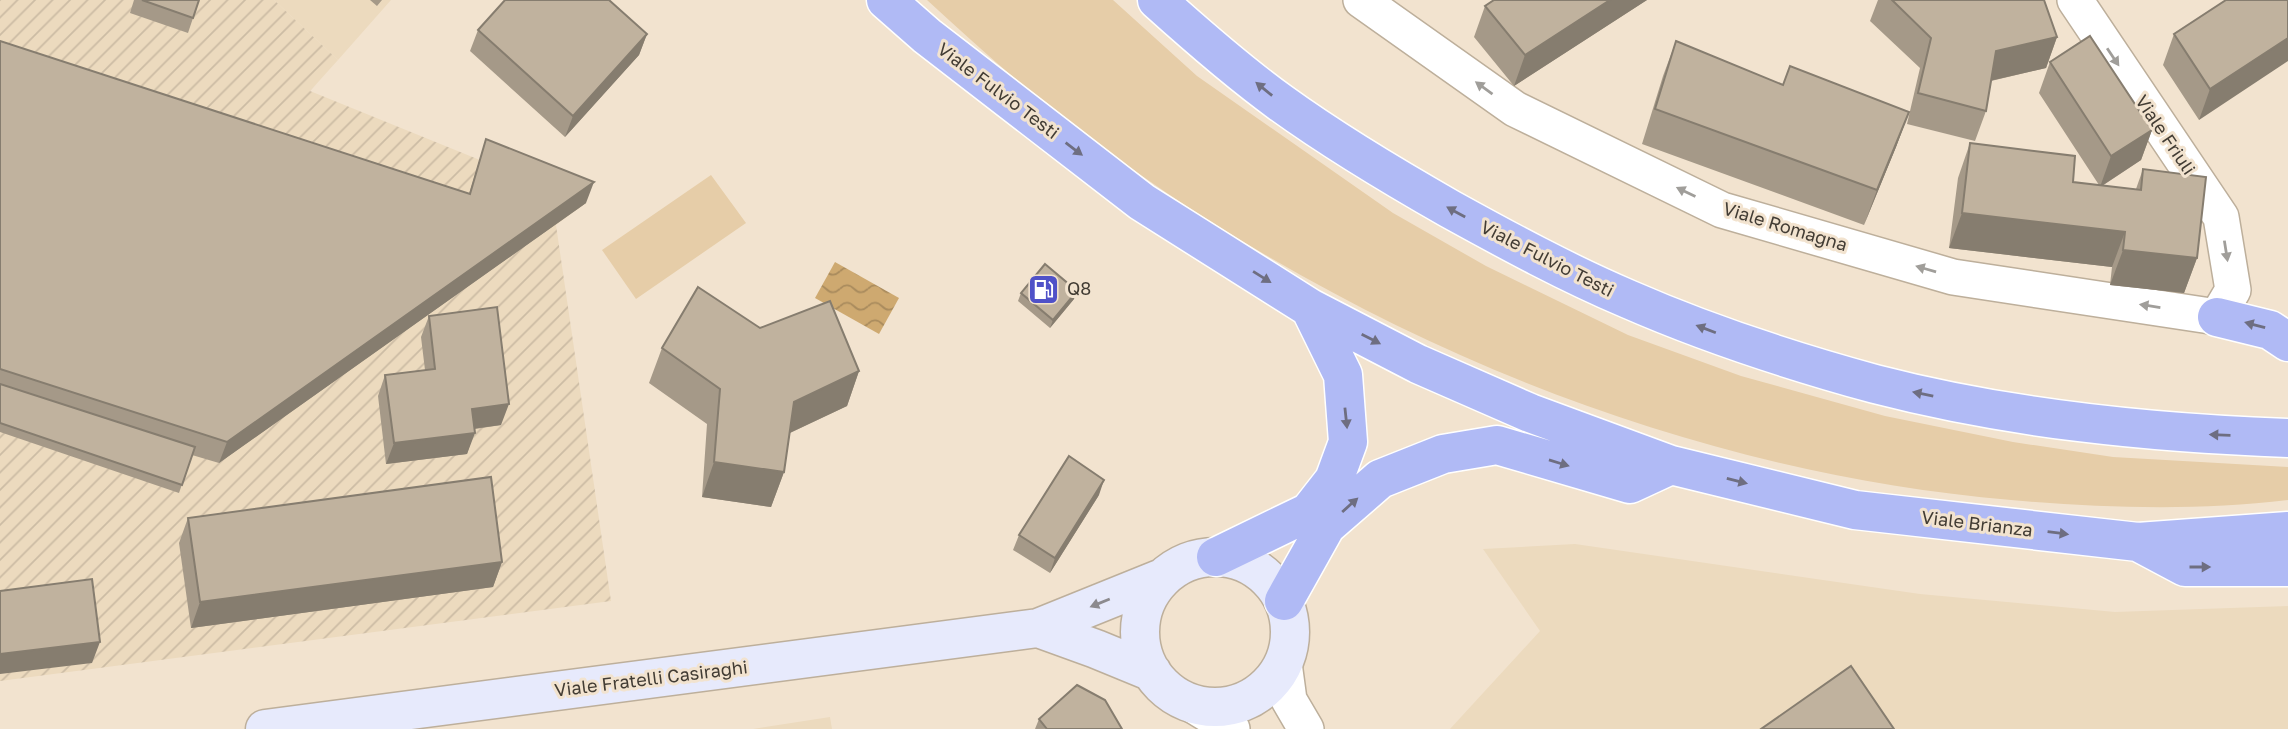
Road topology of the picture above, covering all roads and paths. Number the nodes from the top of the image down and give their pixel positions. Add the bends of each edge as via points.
1 (886, 0) edge
2 (1157, 0) edge
3 (1361, 0) edge
4 (2075, 0) edge
5 (1311, 308) junction
6 (2217, 317) junction
7 (2288, 342) edge
8 (2288, 438) edge
9 (1671, 465) junction
10 (2288, 531) edge
11 (2138, 542) junction
12 (1216, 556) junction
13 (2288, 567) edge
14 (1162, 578) junction
15 (1284, 601) junction
16 (1038, 628) junction
17 (1284, 663) junction
18 (1152, 673) junction
19 (1188, 702) junction
20 (265, 729) edge
21 (1232, 729) edge
22 (1306, 729) edge

1 -> 5 highway, Viale Fulvio Testi via 1142,202
8 -> 2 highway, Viale Fulvio Testi via 2109,426 1990,408 1878,384 1765,352 1627,299 1498,236 1377,168 1280,103
6 -> 3 street, Viale Romagna via 1953,277 1722,210 1514,110
4 -> 6 street, Viale Friuli via 2221,218 2233,290
5 -> 9 highway, Viale Fulvio Testi via 1530,413
5 -> 12 highway via 1343,375 1348,442 1334,480 1309,512
7 -> 6 highway via 2270,330
9 -> 11 highway, Viale Brianza via 1854,509
15 -> 9 highway via 1326,526 1380,479 1443,454 1497,445 1630,484
10 - 11 highway, Viale Brianza
11 -> 13 highway via 2185,567
12 - 14 street via 1187,562
12 - 15 street via 1244,562 1267,578
14 -> 16 street, Viale Fratelli Casiraghi
14 - 18 street via 1148,599 1141,623 1142,649
15 - 17 street via 1291,631
16 - 18 street, Viale Fratelli Casiraghi
16 - 20 street, Viale Fratelli Casiraghi
17 - 19 street via 1268,687 1244,702 1216,707
17 - 22 street via 1289,700
18 - 19 street
19 - 21 street

